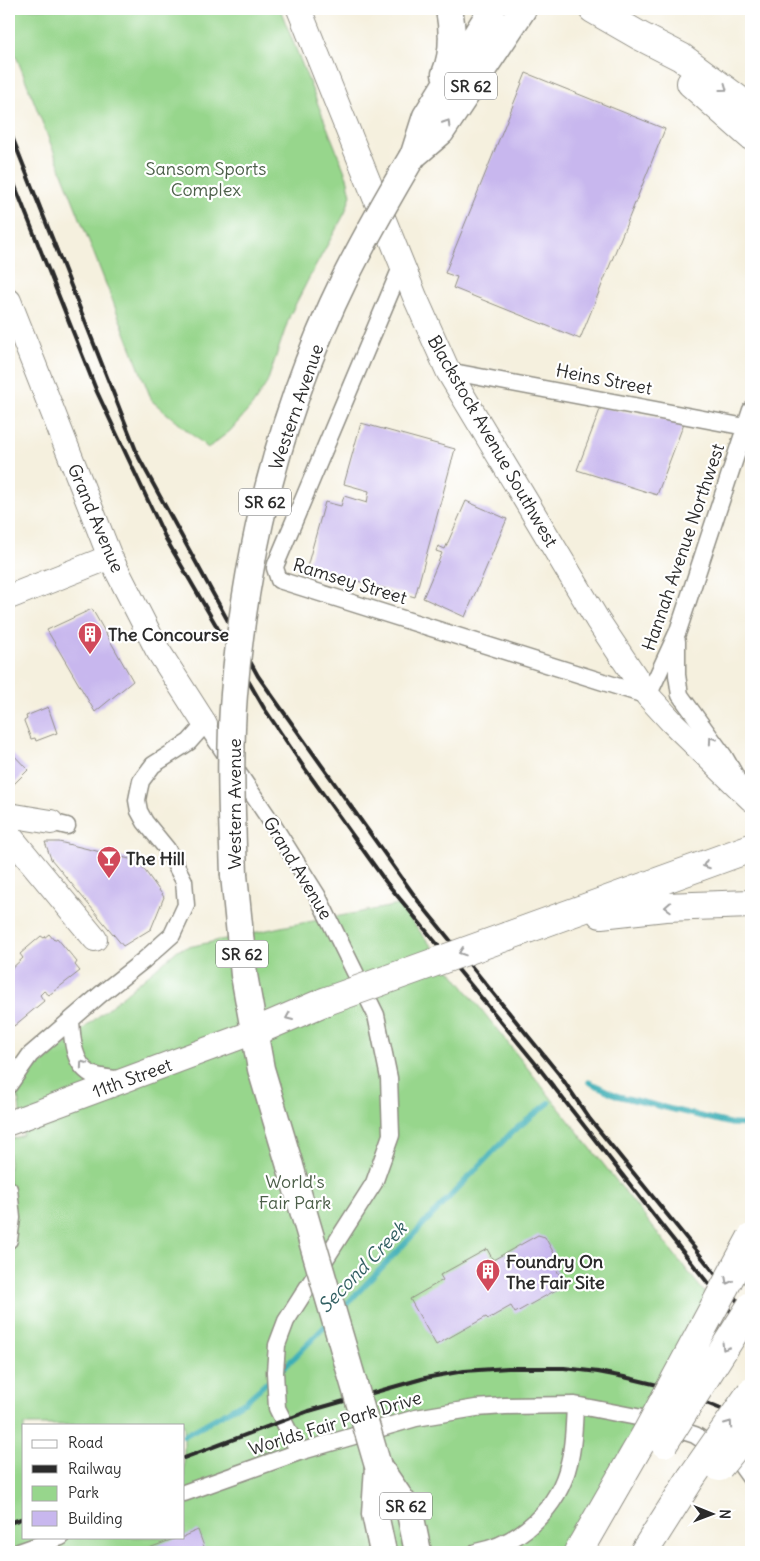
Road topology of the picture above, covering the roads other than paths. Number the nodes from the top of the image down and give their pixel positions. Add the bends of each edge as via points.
1 (299, 9) edge
2 (449, 9) edge
3 (492, 9) edge
4 (524, 9) edge
5 (593, 9) edge
6 (640, 36) junction
7 (751, 109) edge
8 (426, 116) junction
9 (751, 136) edge
10 (412, 157) junction
11 (402, 265) junction
12 (9, 301) edge
13 (448, 371) junction
14 (751, 410) edge
15 (748, 427) edge
16 (110, 557) junction
17 (9, 597) edge
18 (678, 631) junction
19 (648, 696) junction
20 (205, 724) junction
21 (750, 797) edge
22 (9, 815) edge
23 (59, 824) dead end
24 (9, 835) edge
25 (751, 848) edge
26 (751, 904) edge
27 (508, 936) junction
28 (94, 939) dead end
29 (70, 1020) junction
30 (254, 1032) junction
31 (125, 1080) junction
32 (9, 1085) edge
33 (9, 1123) edge
34 (9, 1189) edge
35 (751, 1238) edge
36 (9, 1240) edge
37 (751, 1306) edge
38 (751, 1392) edge
39 (575, 1405) junction
40 (751, 1428) edge
41 (656, 1438) junction
42 (299, 1452) junction
43 (378, 1466) junction
44 (751, 1479) edge
45 (696, 1483) junction
46 (185, 1493) edge
47 (58, 1538) edge
48 (19, 1552) edge
49 (383, 1552) edge
50 (418, 1552) edge
51 (476, 1552) edge
52 (578, 1552) edge
53 (582, 1552) edge
54 (646, 1552) edge

1 - 11 street, Blackstock Avenue Southwest
2 - 8 main road via 452,32 449,64
3 - 8 main road, Western Avenue / SR 62
10 -> 4 main road, Western Avenue / SR 62 via 441,132
5 - 6 highway
6 -> 7 highway via 681,57
6 - 9 highway
8 - 10 main road, Western Avenue / SR 62
10 - 30 main road, Western Avenue / SR 62, bridge via 346,277 315,347 264,504 248,584 234,694 232,805 234,875 244,975
11 - 13 street, Blackstock Avenue Southwest
11 - 19 street, Ramsey Street via 276,564 279,580
12 - 16 street, Grand Avenue
13 - 15 street, Heins Street
13 - 19 street, Blackstock Avenue Southwest via 593,612
14 - 15 street, Hannah Avenue Northwest
15 - 18 street, Hannah Avenue Northwest
16 - 17 street
16 - 20 street, Grand Avenue via 152,640
18 - 19 street, Hannah Avenue Northwest
21 -> 18 street via 680,695 676,674
19 - 21 street, Blackstock Avenue Southwest
20 - 29 street via 189,742 149,769 141,782 137,800 145,822 167,849 184,881 186,905 172,935
20 - 42 street, Grand Avenue via 317,895 376,1016 389,1078 390,1136 374,1182 286,1321 277,1346 277,1408
22 - 23 street
24 - 28 street
25 -> 27 highway
26 -> 27 highway via 665,907 591,915
27 -> 30 highway, bridge via 324,1002
31 -> 29 street via 92,1075 84,1069 72,1043
29 - 32 street via 30,1055
30 - 31 street, 11th Street
30 - 43 main road, Western Avenue / SR 62, bridge via 261,1069
31 - 33 street, 11th Street
34 - 36 street via 12,1218
35 -> 41 highway, bridge
37 -> 41 highway, bridge
45 -> 38 highway, bridge
39 - 42 street, Worlds Fair Park Drive via 476,1408 416,1418
39 - 44 street, Worlds Fair Park Drive via 642,1418 695,1436 741,1465
39 - 51 street via 570,1462 558,1492 540,1517 510,1541 491,1550
40 - 45 highway, bridge
41 - 52 highway
41 - 53 highway
42 - 46 street, Worlds Fair Park Drive
43 - 49 main road, Western Avenue / SR 62 via 376,1514
43 - 50 main road, Western Avenue / SR 62 via 410,1513
45 - 54 highway
47 - 48 street

